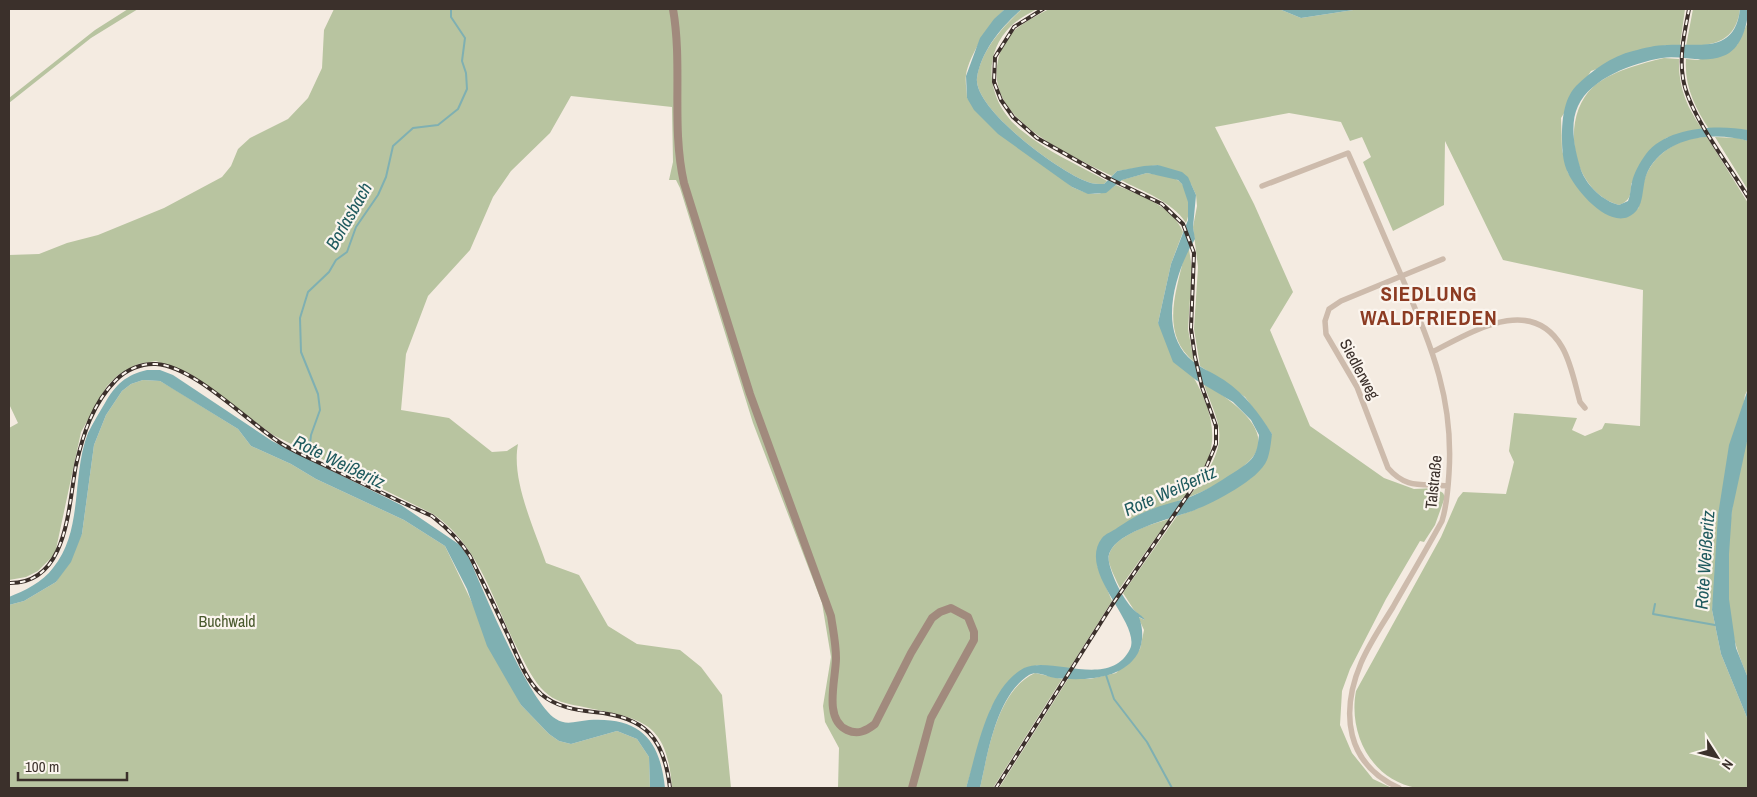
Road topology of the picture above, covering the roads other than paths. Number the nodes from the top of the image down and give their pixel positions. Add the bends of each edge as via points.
1 (673, 9) edge
2 (1262, 186) dead end
3 (1443, 259) dead end
4 (1401, 275) junction
5 (1432, 352) junction
6 (1586, 408) dead end
7 (1448, 486) junction
8 (912, 788) edge
9 (1399, 788) edge

1 - 8 street via 679,75 679,162 750,394 831,616 836,642 833,699 836,722 856,733 865,732 875,724 922,633 940,612 951,608 961,612 968,617 974,632 970,648 931,718
2 - 4 street, Talstraße via 1348,153
3 - 4 street, Siedlerweg
4 - 5 street, Talstraße
4 - 7 street, Siedlerweg via 1329,309 1325,321 1326,334 1357,388 1388,468 1397,478 1409,483
5 - 6 street via 1500,321 1530,320 1556,337 1580,402
5 - 7 street, Talstraße via 1446,401 1451,445
7 - 9 street, Talstraße via 1442,521 1362,661 1352,691 1349,712 1351,736 1360,757 1372,771

